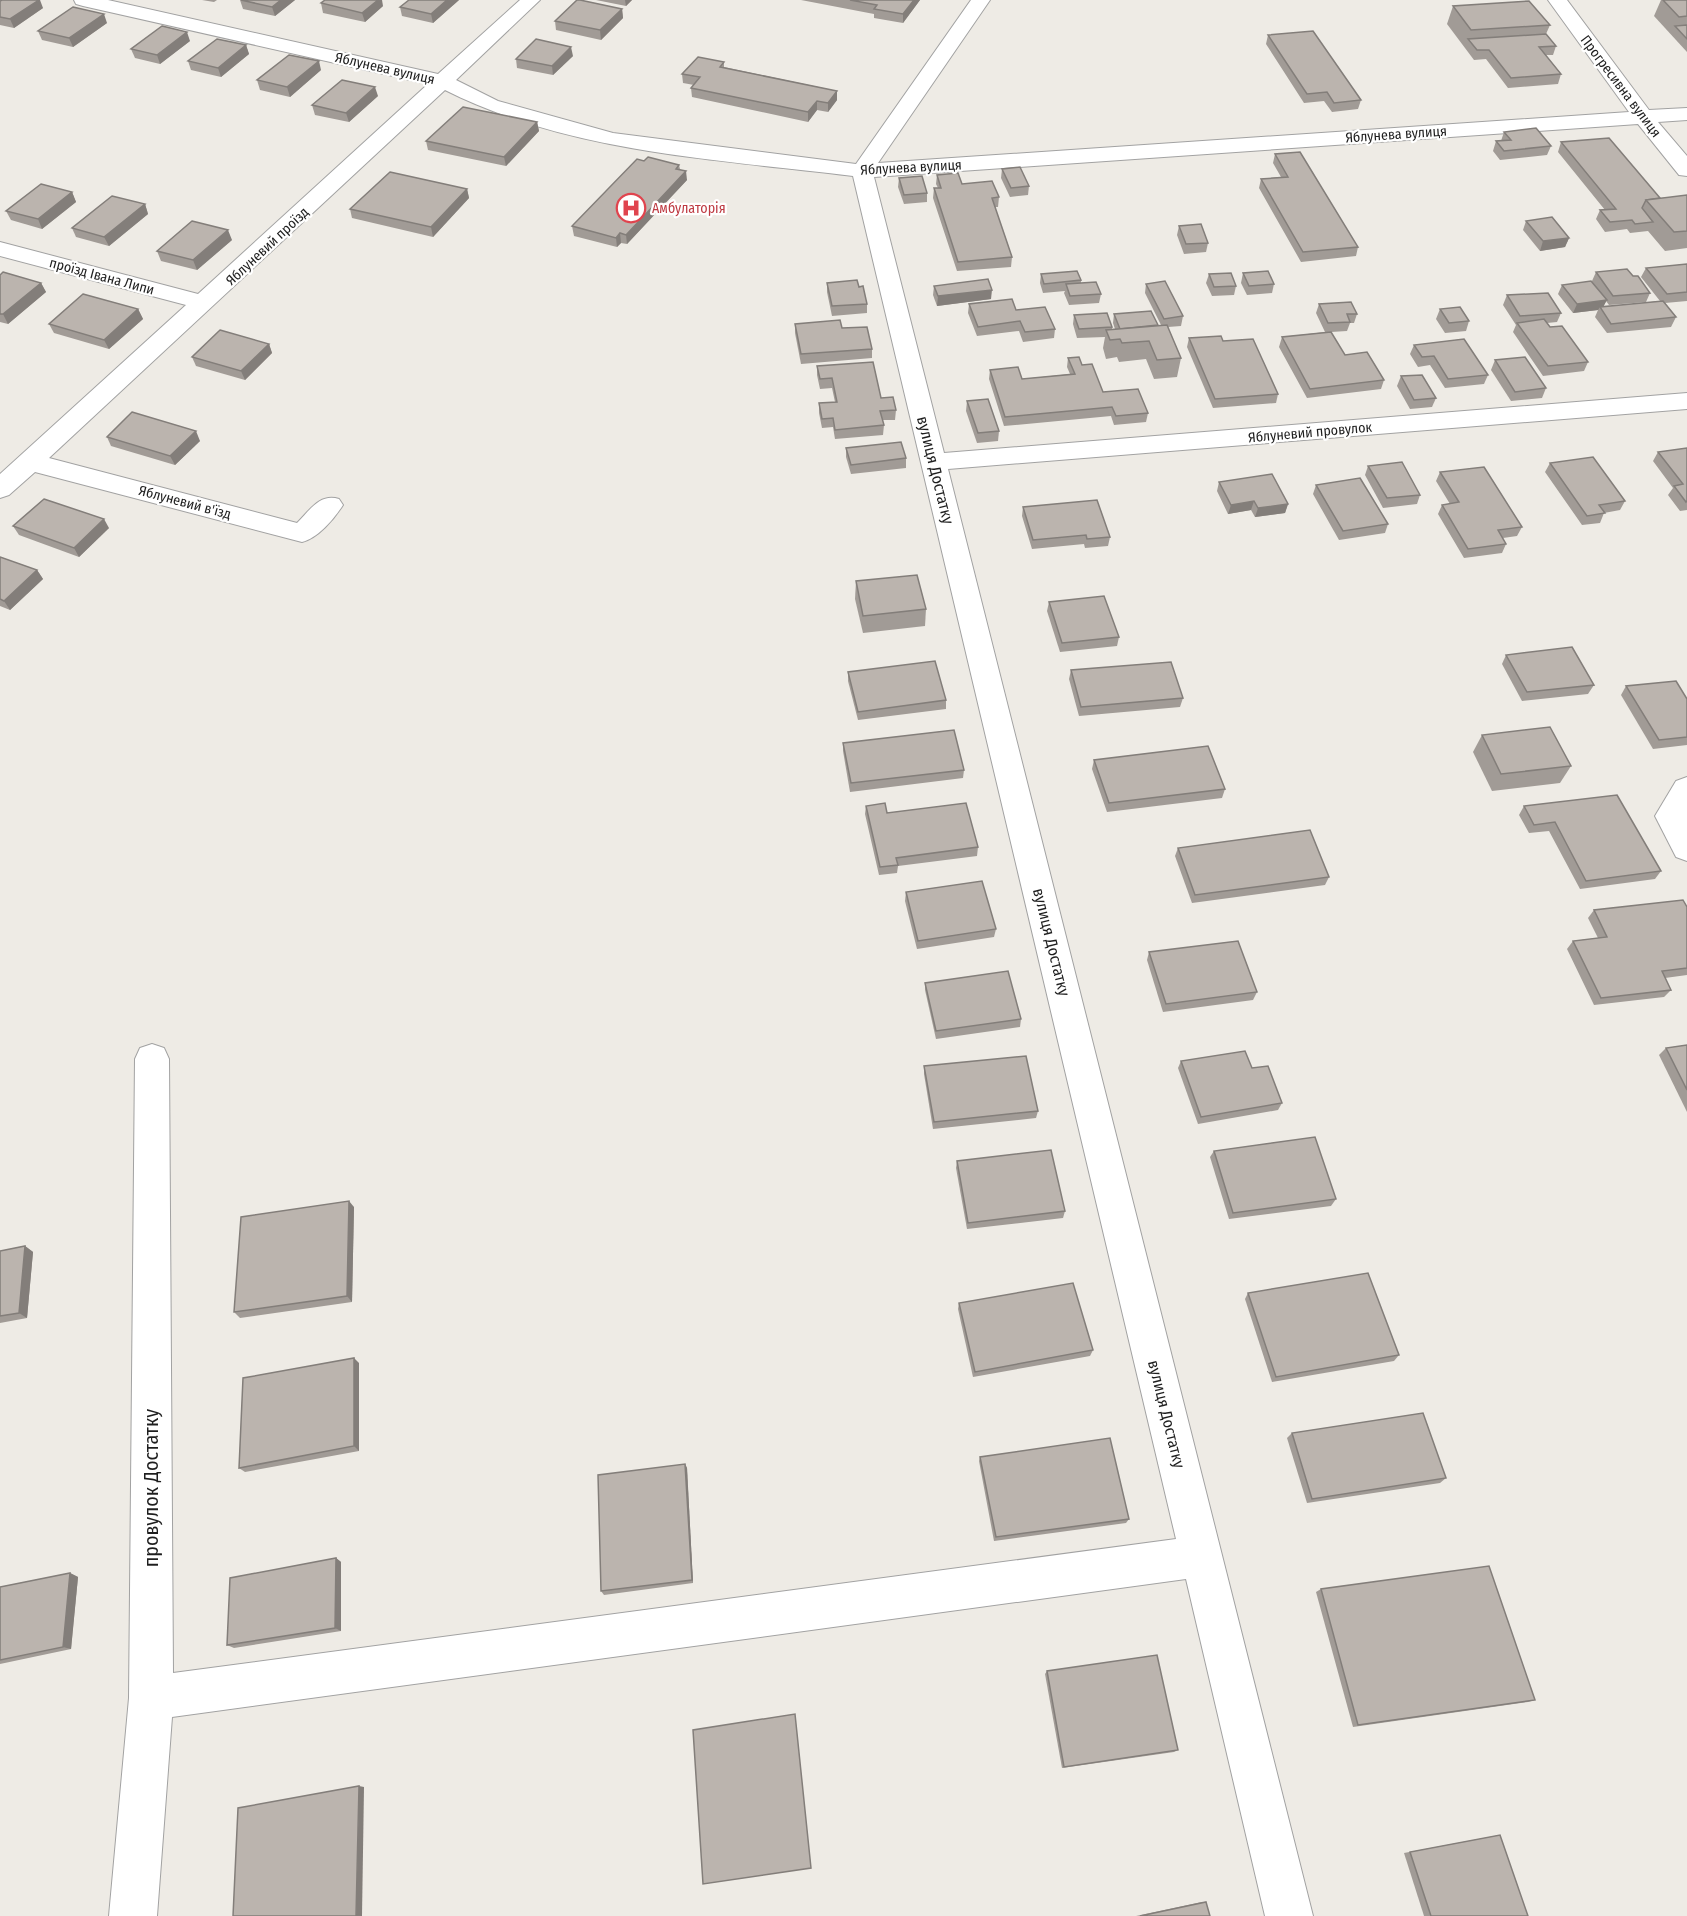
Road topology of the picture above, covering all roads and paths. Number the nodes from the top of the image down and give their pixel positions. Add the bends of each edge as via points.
1 (84, 0) edge
2 (531, 0) edge
3 (981, 0) edge
4 (1557, 0) edge
5 (445, 82) junction
6 (1687, 114) edge
7 (1643, 117) junction
8 (1687, 170) edge
9 (862, 171) junction
10 (0, 249) edge
11 (205, 303) junction
12 (1687, 401) edge
13 (30, 462) junction
14 (934, 462) junction
15 (0, 489) edge
16 (330, 505) dead end
17 (1687, 789) edge
18 (1687, 848) edge
19 (152, 1059) dead end
20 (1202, 1556) junction
21 (151, 1698) junction
22 (133, 1916) edge
23 (1288, 1916) edge

1 - 5 street, Яблунева вулиця
2 - 5 street, Яблуневий проїзд
3 - 9 street
4 - 7 street, Прогресивна вулиця
5 - 9 street, Яблунева вулиця via 491,105 611,139
5 - 11 street, Яблуневий проїзд
6 - 7 street, Яблунева вулиця
7 - 8 street, Прогресивна вулиця
7 - 9 street, Яблунева вулиця
9 - 14 street, вулиця Достатку
10 - 11 street, проїзд Івана Липи
11 - 13 street, Яблуневий проїзд
12 - 14 street, Яблуневий провулок
13 - 15 street, Яблуневий проїзд
13 - 16 street, Яблуневий в'їзд via 302,532
14 - 20 street, вулиця Достатку
17 - 18 street via 1670,816
19 - 21 street, провулок Достатку
20 - 21 street
20 - 23 street, вулиця Достатку
21 - 22 street, провулок Достатку

